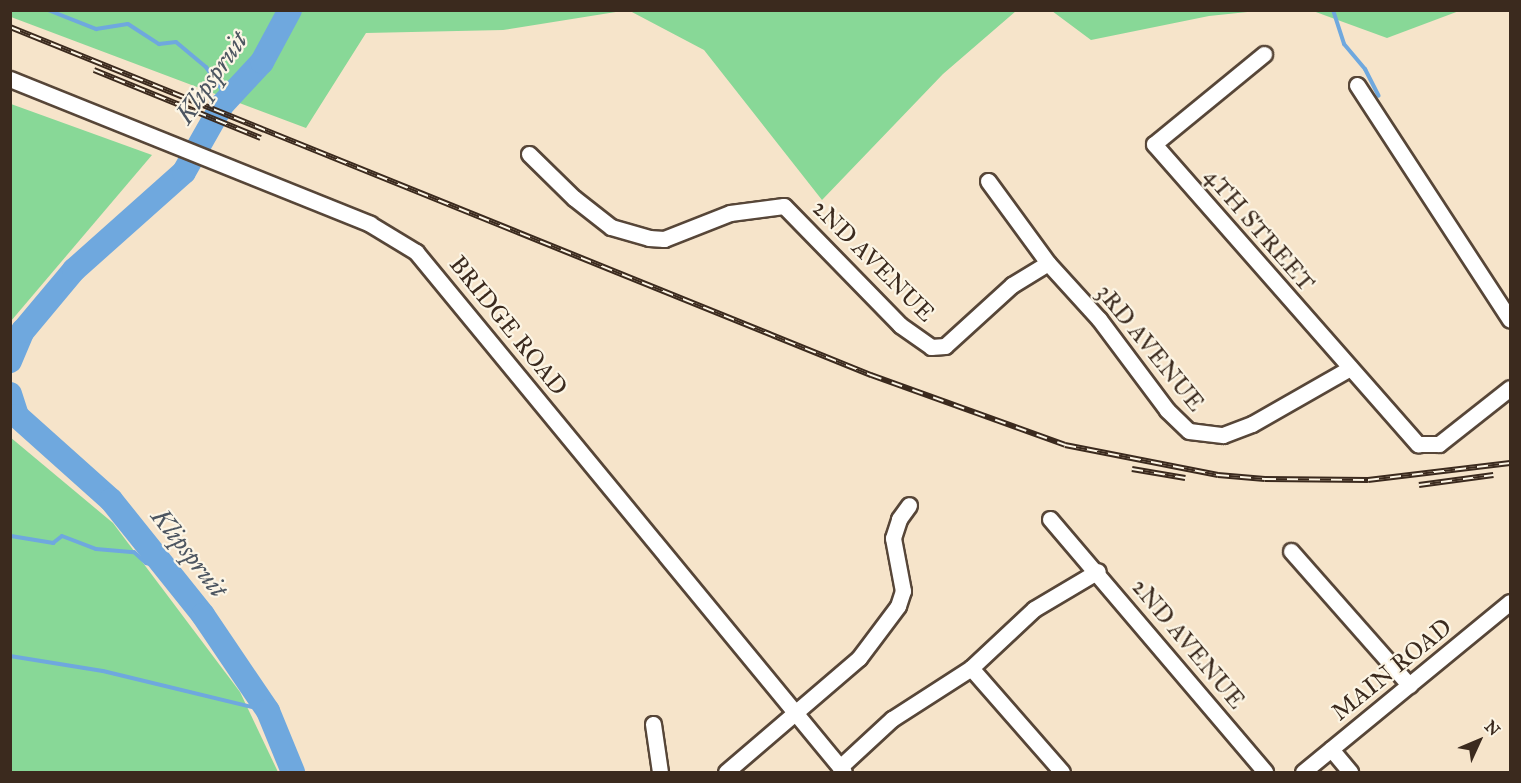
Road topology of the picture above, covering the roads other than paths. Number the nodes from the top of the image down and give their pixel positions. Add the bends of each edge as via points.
1 (1264, 54) dead end
2 (10, 79) edge
3 (1358, 85) dead end
4 (528, 154) dead end
5 (988, 181) dead end
6 (1048, 263) junction
7 (1510, 320) edge
8 (1350, 368) junction
9 (1510, 388) edge
10 (909, 505) dead end
11 (1050, 519) dead end
12 (1291, 551) dead end
13 (1098, 571) junction
14 (1510, 603) edge
15 (971, 668) junction
16 (1409, 686) junction
17 (795, 712) junction
18 (653, 724) dead end
19 (1331, 749) junction
20 (842, 770) edge
21 (660, 772) edge
22 (726, 772) edge
23 (1062, 772) edge
24 (1265, 772) edge
25 (1303, 772) edge
26 (1350, 772) edge

1 - 8 street, 4TH STREET via 1154,144
2 - 17 street, BRIDGE ROAD via 370,224 416,252
3 - 7 street
4 - 6 street, 2ND AVENUE via 611,227 649,238 664,239 730,213 784,206 900,325 931,347 945,346 1012,285
5 - 6 street, 3RD AVENUE
6 - 8 street, 3RD AVENUE via 1099,319 1172,415 1195,433 1223,435 1252,424
8 - 9 street, 4TH STREET via 1397,423 1418,444 1427,446 1451,436
10 - 17 street via 893,538 903,591 898,606 859,658
11 - 13 street, 2ND AVENUE
12 - 16 street
13 - 15 street via 1034,609
13 - 24 street, 2ND AVENUE
14 - 16 street, MAIN ROAD
15 - 20 street via 892,719
15 - 23 street
16 - 19 street, MAIN ROAD
17 - 20 street, BRIDGE ROAD
17 - 22 street
18 - 21 street
19 - 25 street, MAIN ROAD
19 - 26 street

